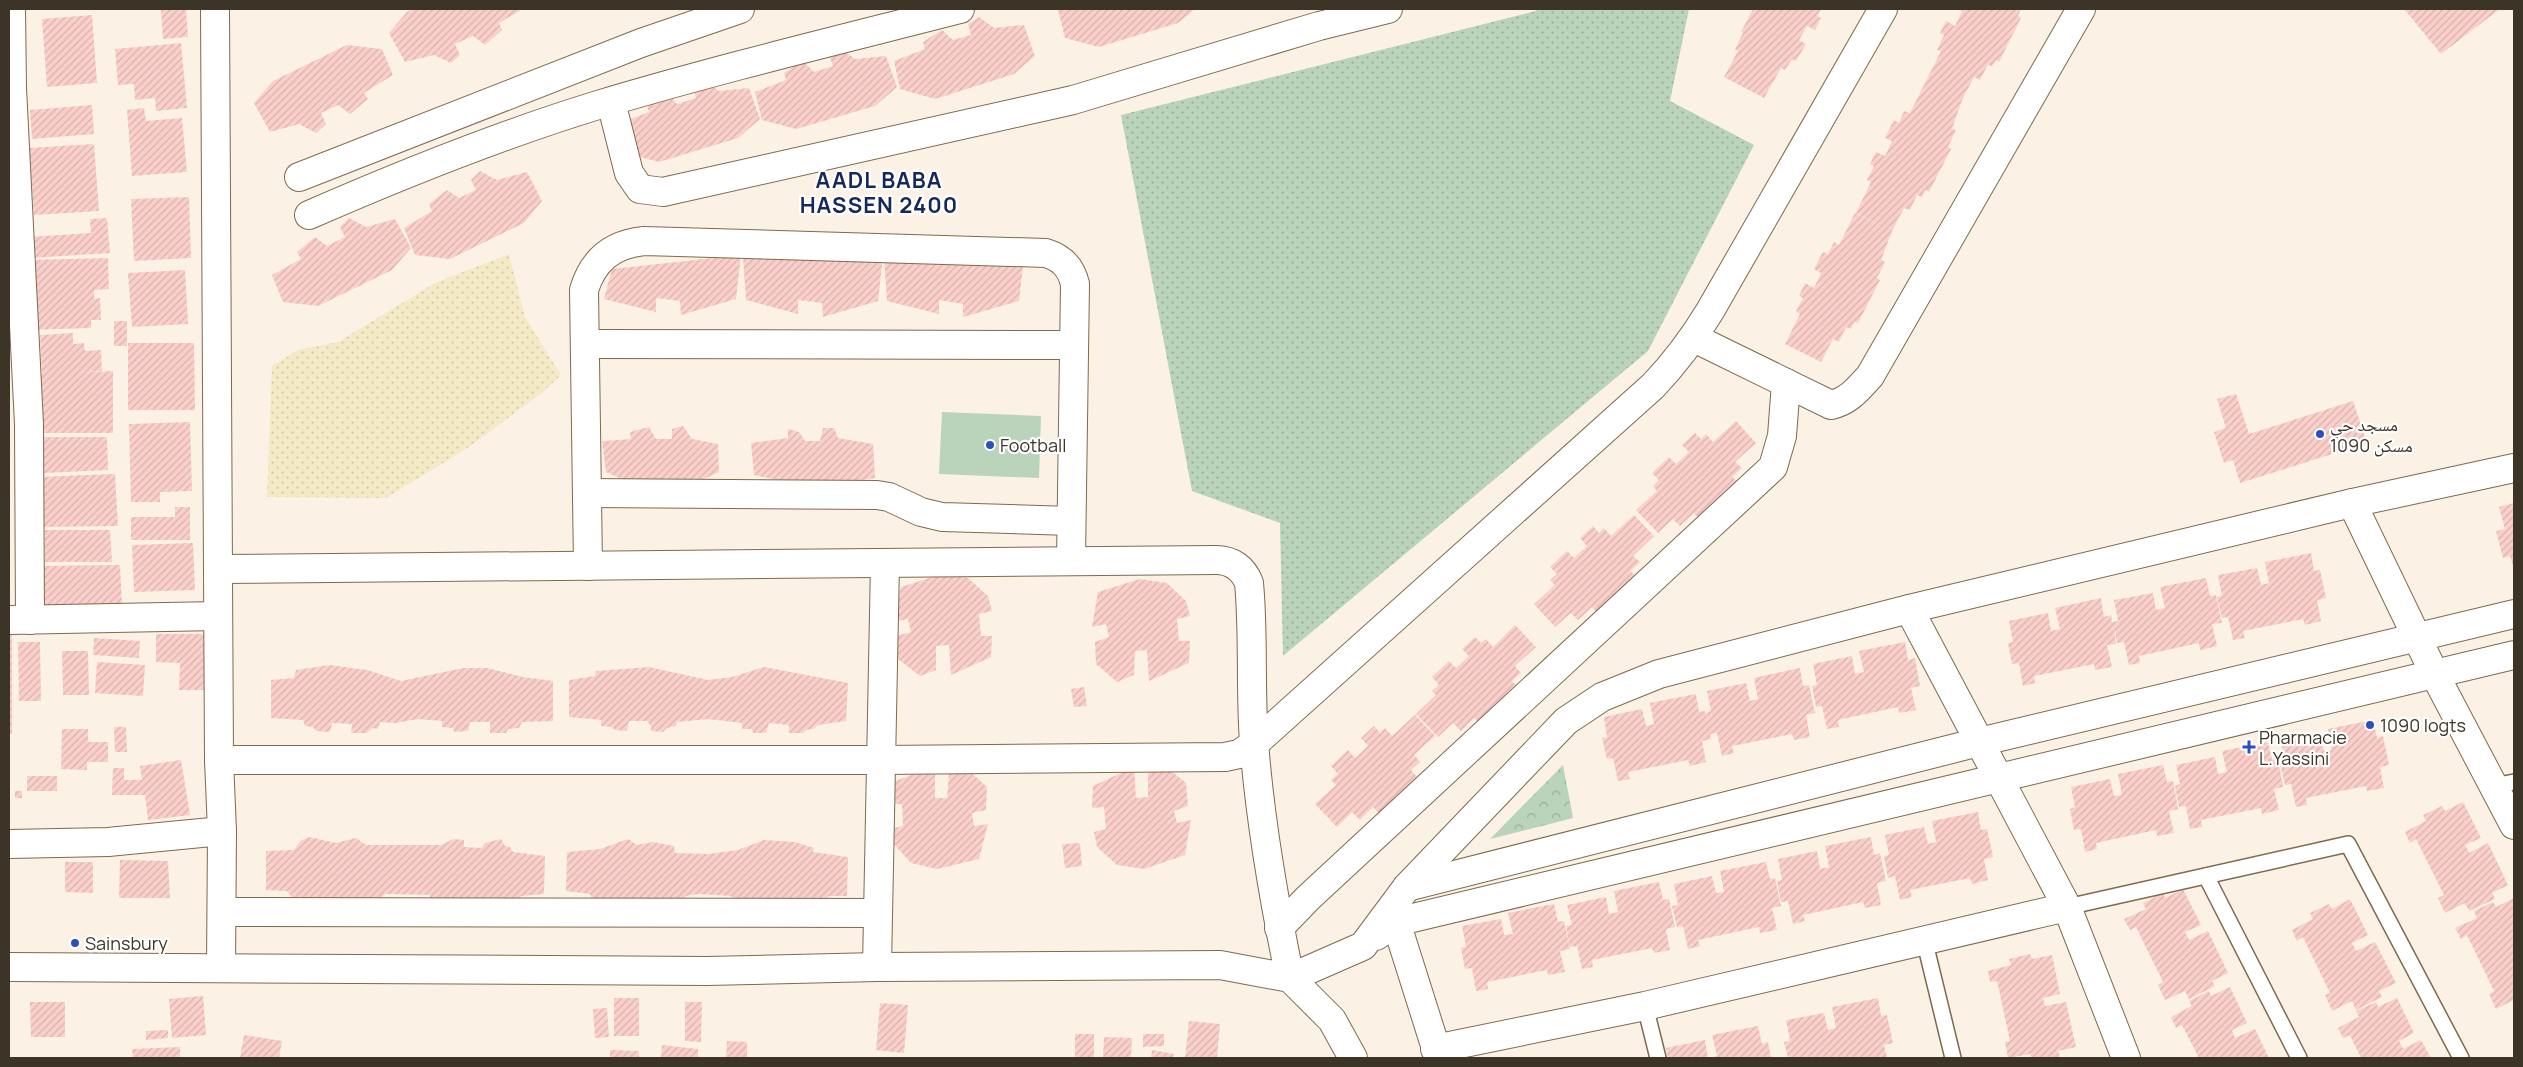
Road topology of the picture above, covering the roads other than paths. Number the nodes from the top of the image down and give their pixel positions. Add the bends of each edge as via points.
1 (11, 9) edge
2 (215, 9) edge
3 (740, 9) edge
4 (960, 9) edge
5 (1388, 9) edge
6 (1883, 9) edge
7 (2081, 9) edge
8 (10, 88) edge
9 (612, 102) junction
10 (299, 177) dead end
11 (309, 215) dead end
12 (14, 282) edge
13 (1694, 338) junction
14 (585, 344) junction
15 (1074, 345) junction
16 (1786, 383) junction
17 (19, 424) edge
18 (2514, 468) edge
19 (587, 493) junction
20 (2352, 503) junction
21 (1071, 521) junction
22 (1071, 561) junction
23 (885, 563) junction
24 (588, 566) junction
25 (218, 569) junction
26 (1909, 609) junction
27 (2514, 614) edge
28 (218, 616) junction
29 (19, 620) edge
30 (2417, 638) junction
31 (2514, 655) edge
32 (2435, 674) junction
33 (1980, 742) junction
34 (1254, 744) junction
35 (219, 760) junction
36 (880, 760) junction
37 (1998, 777) junction
38 (2504, 784) edge
39 (2514, 825) edge
40 (222, 831) junction
41 (9, 844) edge
42 (2206, 876) junction
43 (1407, 887) junction
44 (2067, 907) junction
45 (222, 912) junction
46 (877, 913) junction
47 (1396, 922) junction
48 (1279, 928) junction
49 (1924, 939) junction
50 (1362, 946) junction
51 (9, 967) edge
52 (877, 967) junction
53 (221, 968) junction
54 (1290, 978) junction
55 (1645, 1006) junction
56 (1437, 1054) edge
57 (1353, 1058) edge
58 (1658, 1058) edge
59 (1954, 1058) edge
60 (2126, 1058) edge
61 (2299, 1058) edge
62 (2461, 1058) edge

1 - 8 street
2 - 25 street
3 - 10 street via 641,43
4 - 9 street via 759,60
5 - 9 street via 1319,26 1073,100 663,192 640,189 629,173
6 - 13 street
7 - 16 street via 1870,376 1853,396 1831,405
8 - 12 street
9 - 11 street via 487,143
12 - 17 street
13 - 16 street
13 - 34 street via 1653,386
14 - 15 street
14 - 15 street via 584,290 594,268 610,251 644,241 1046,252 1064,262 1073,276
14 - 19 street
15 - 21 street
16 - 48 street via 1782,436 1773,467
17 - 29 street
18 - 20 street
19 - 21 street via 878,496 890,497 942,518
19 - 24 street
20 - 26 street
20 - 30 street
21 - 22 street
22 - 23 street
22 - 34 street via 1224,560 1240,568 1249,583 1250,592
23 - 24 street
23 - 36 street
24 - 25 street
25 - 28 street
26 - 33 street
26 - 43 street via 1658,674 1602,697 1566,721
27 - 30 street
28 - 29 street
28 - 35 street
30 - 32 street
30 - 33 street
31 - 32 street
32 - 37 street
32 - 38 street
33 - 37 street
33 - 43 street
34 - 36 street via 1239,754 1225,757
34 - 48 street
35 - 36 street
35 - 40 street
36 - 46 street
37 - 44 street
37 - 47 street
38 - 39 street
40 - 41 street via 108,842
40 - 45 street
42 - 44 lane
42 - 61 lane
42 - 62 lane via 2348,844
43 - 50 street
44 - 49 street
44 - 60 street
45 - 46 street
45 - 53 street
46 - 52 street
47 - 50 street
47 - 56 street
48 - 54 street
49 - 55 street
49 - 59 lane
50 - 54 street
51 - 53 street
52 - 53 street via 707,971
52 - 54 street via 1220,965
54 - 57 street via 1332,1020
55 - 56 street
55 - 58 lane

